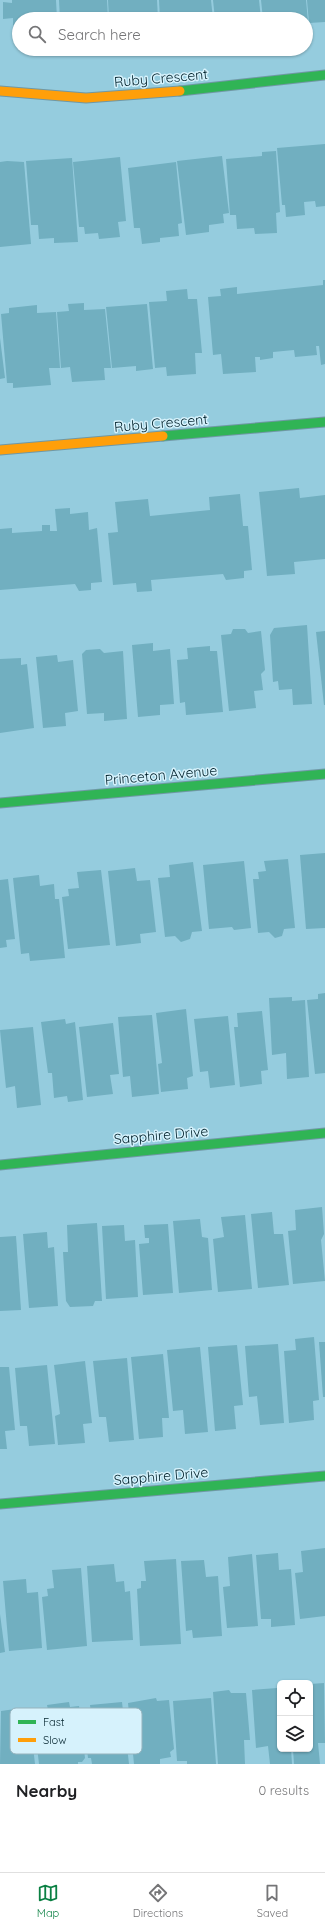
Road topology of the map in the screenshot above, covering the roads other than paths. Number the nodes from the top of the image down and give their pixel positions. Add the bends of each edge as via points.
1 (325, 75) edge
2 (0, 91) edge
3 (325, 422) edge
4 (0, 450) edge
5 (325, 774) edge
6 (0, 803) edge
7 (325, 1133) edge
8 (0, 1165) edge
9 (325, 1476) edge
10 (0, 1504) edge

1 - 2 street, Ruby Crescent via 156,94 86,98
3 - 4 street, Ruby Crescent
5 - 6 street, Princeton Avenue
7 - 8 street, Sapphire Drive
9 - 10 street, Sapphire Drive

